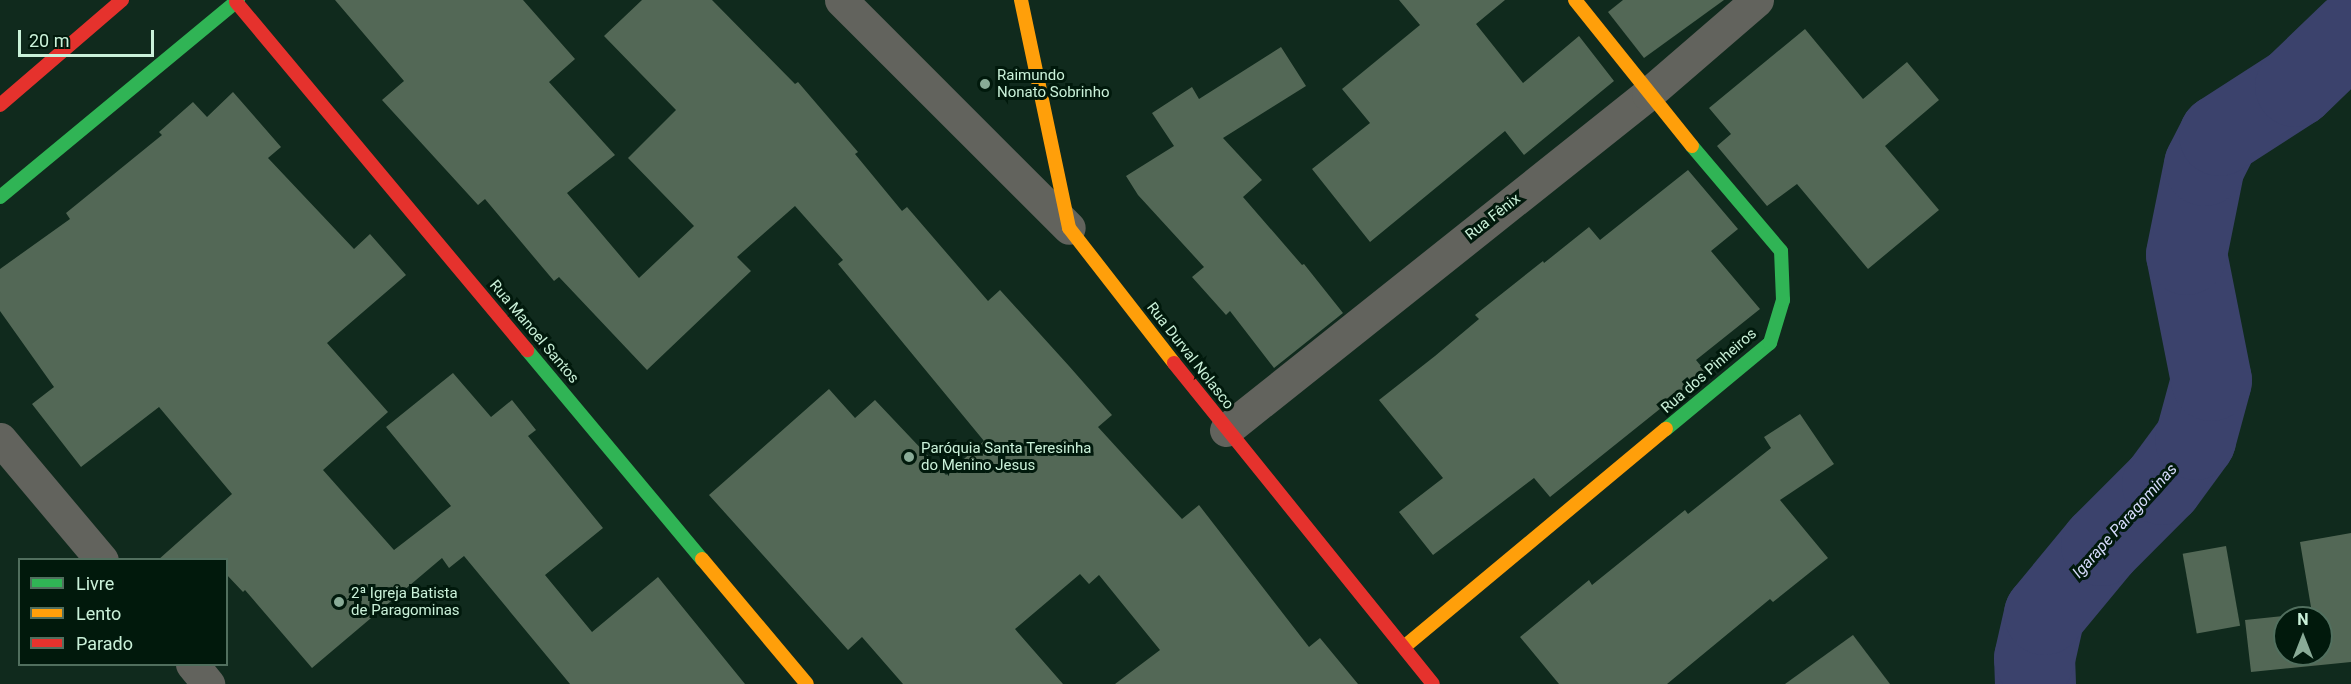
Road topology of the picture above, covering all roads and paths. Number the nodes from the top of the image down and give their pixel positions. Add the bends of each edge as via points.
1 (122, 0) edge
2 (841, 0) edge
3 (1021, 0) edge
4 (1575, 0) edge
5 (1757, 0) edge
6 (237, 1) edge
7 (1648, 94) junction
8 (0, 105) edge
9 (0, 197) edge
10 (1069, 228) junction
11 (1226, 430) junction
12 (0, 440) edge
13 (100, 558) edge
14 (1404, 647) junction
15 (194, 666) edge
16 (208, 684) edge
17 (807, 684) edge
18 (1433, 684) edge

1 - 8 street
2 - 10 street
3 - 10 street, Rua Durval Nolasco
4 - 7 street, Rua dos Pinheiros
5 - 7 street, Rua Fênix
6 - 9 street
6 - 17 street, Rua Manoel Santos
7 - 11 street, Rua Fênix
7 - 14 street, Rua dos Pinheiros via 1781,251 1783,300 1770,343
10 - 11 street, Rua Durval Nolasco
11 - 14 street, Rua Durval Nolasco
12 - 13 street
14 - 18 street, Rua Durval Nolasco
15 - 16 street

